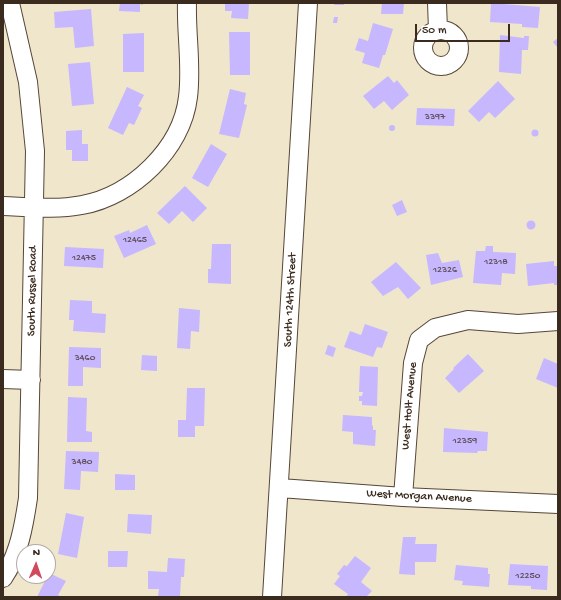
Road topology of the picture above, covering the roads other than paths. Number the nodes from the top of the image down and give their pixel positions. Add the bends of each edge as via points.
1 (10, 3) edge
2 (187, 3) edge
3 (308, 3) edge
4 (437, 3) edge
5 (438, 30) dead end
6 (3, 206) edge
7 (34, 208) junction
8 (558, 321) edge
9 (3, 379) edge
10 (30, 380) junction
11 (280, 488) junction
12 (403, 497) junction
13 (558, 504) edge
14 (3, 578) edge
15 (272, 597) edge

1 - 7 street, South Russel Road via 28,82 34,126
2 - 7 street via 188,99 184,115 167,149 138,179 121,192 82,205
3 - 11 street, South 124th Street
4 - 5 street
6 - 7 street
7 - 10 street, South Russel Road
8 - 12 street, West Holt Avenue via 518,324 468,320 435,328 419,340 413,363
9 - 10 street
10 - 14 street, South Russel Road via 26,510 15,555
11 - 12 street, West Morgan Avenue
11 - 15 street, South 124th Street
12 - 13 street, West Morgan Avenue

